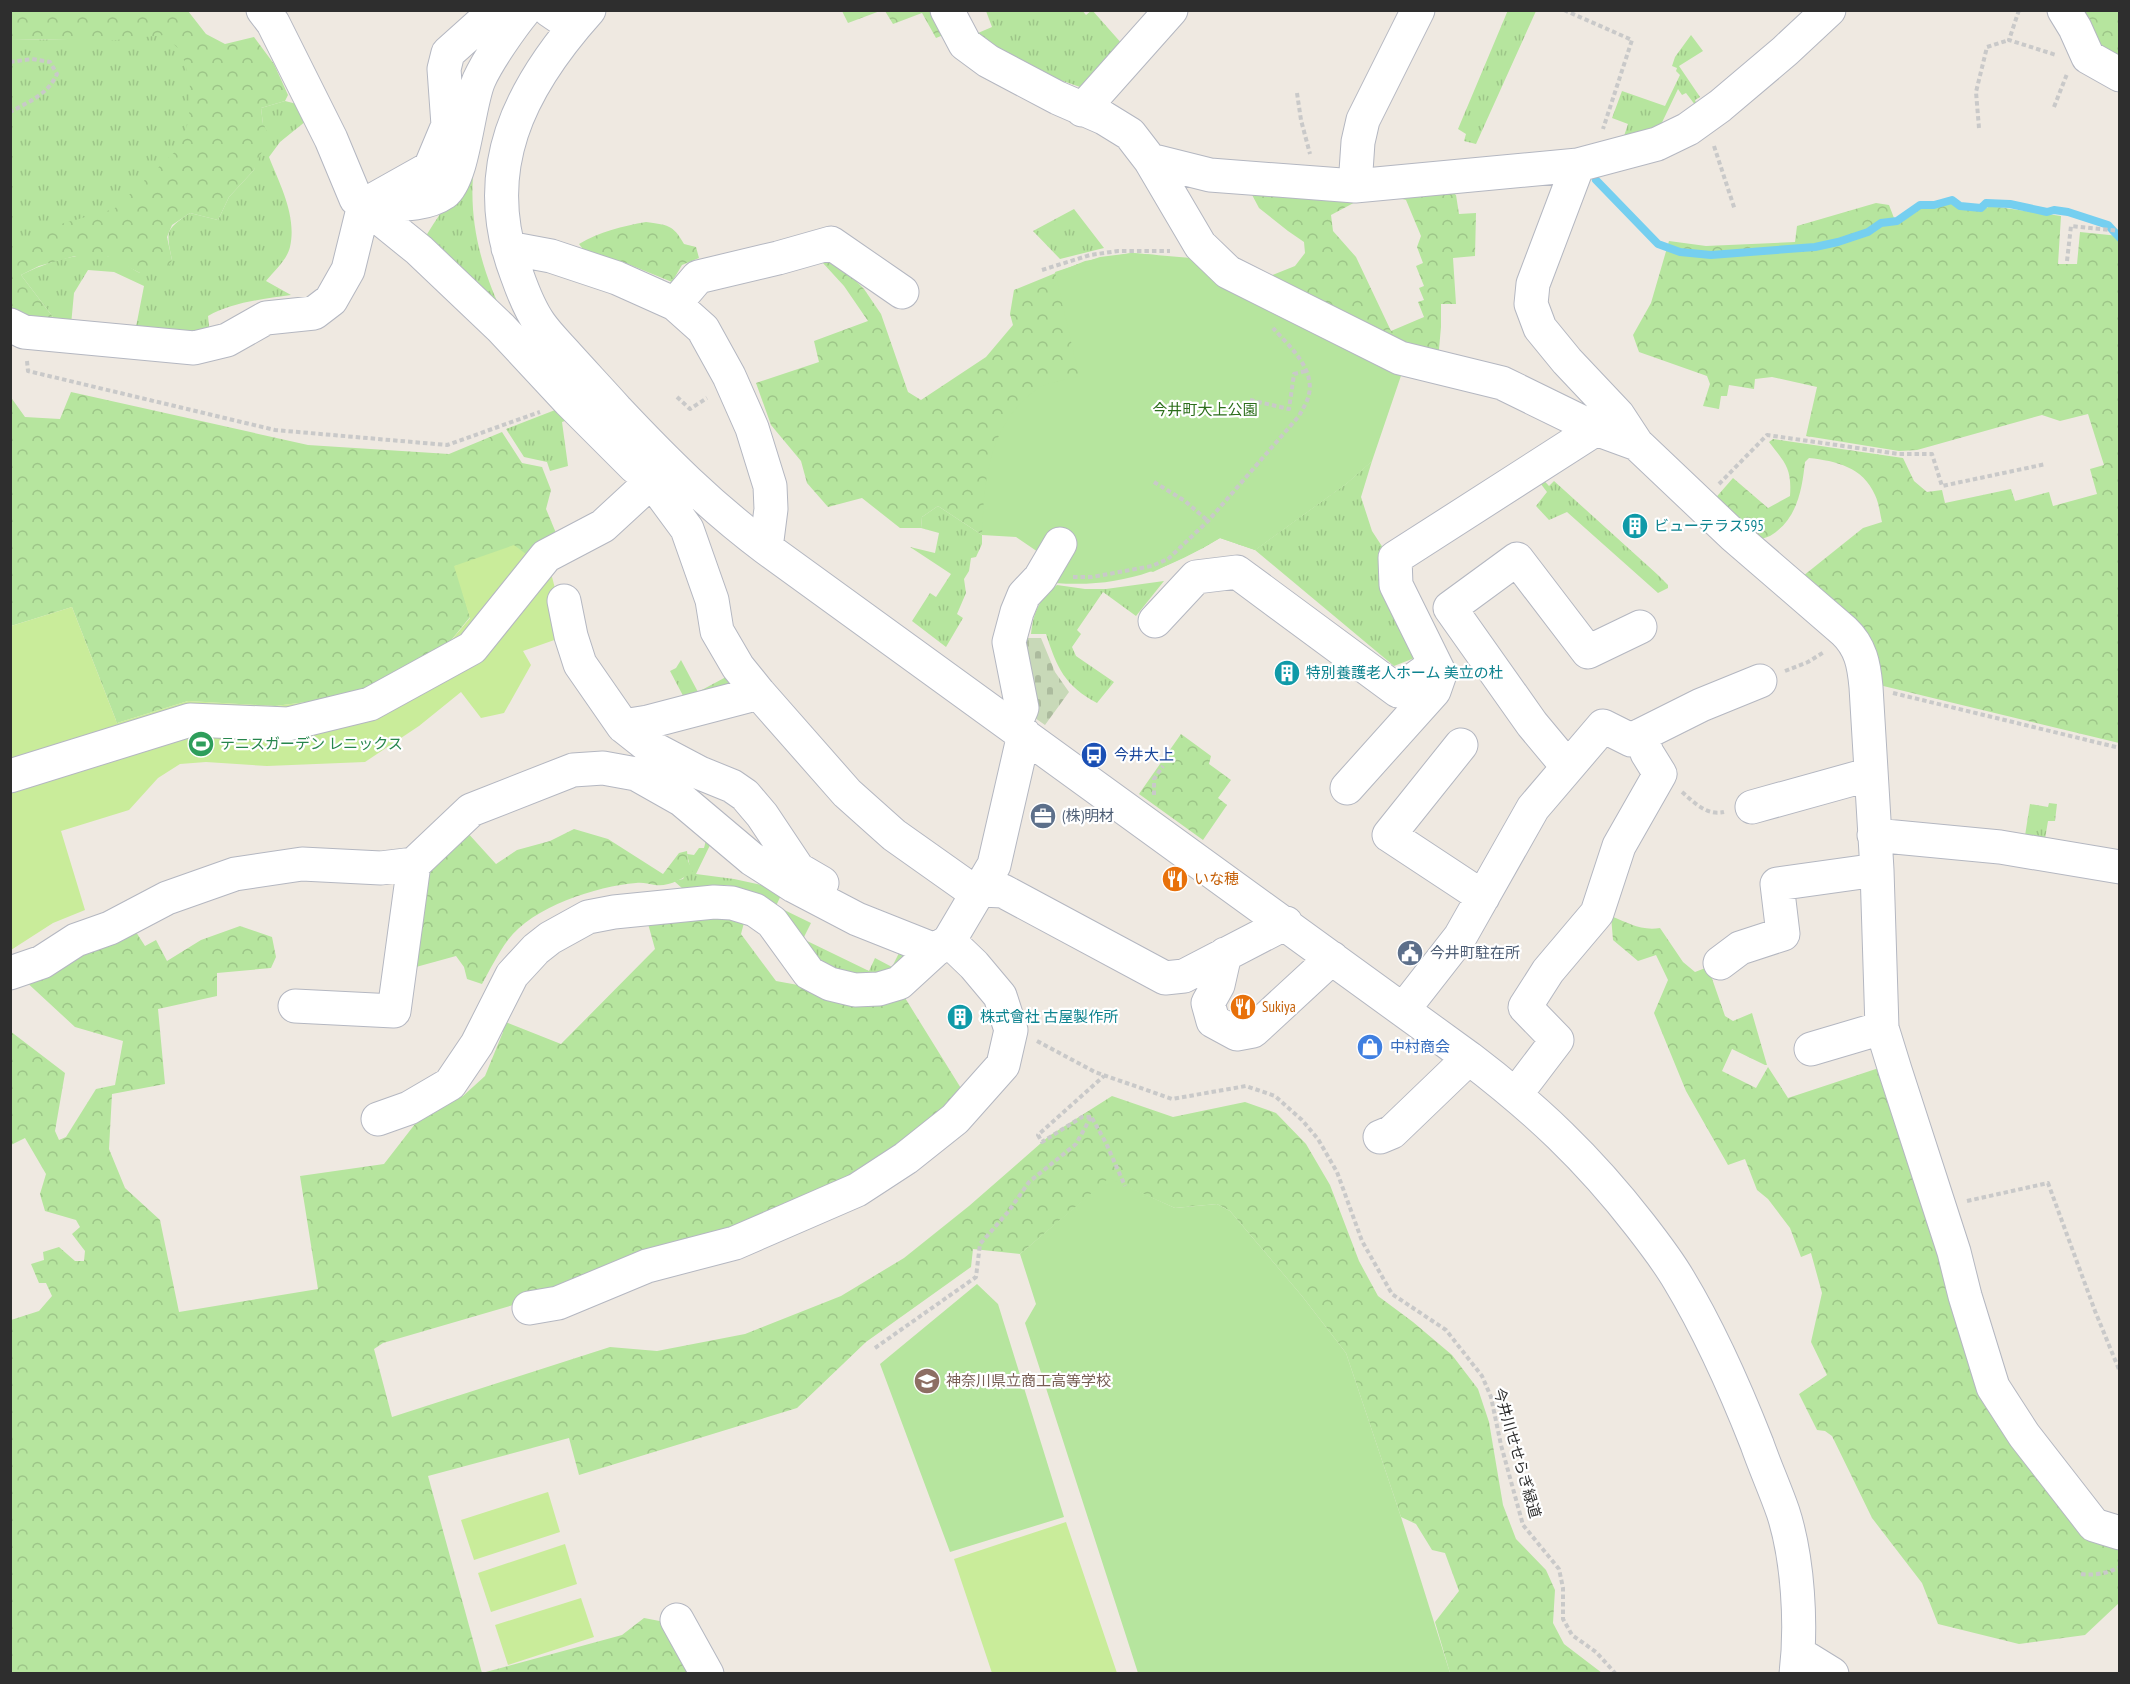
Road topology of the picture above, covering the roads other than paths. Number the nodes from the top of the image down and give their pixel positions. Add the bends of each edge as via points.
1 (263, 10) edge
2 (496, 10) edge
3 (525, 10) edge
4 (947, 10) edge
5 (1171, 10) edge
6 (1418, 10) edge
7 (1829, 10) edge
8 (2064, 10) edge
9 (571, 16) edge
10 (2120, 75) edge
11 (1082, 110) junction
12 (1150, 160) junction
13 (1585, 163) junction
14 (1355, 186) junction
15 (364, 205) junction
16 (508, 248) junction
17 (902, 292) dead end
18 (675, 304) junction
19 (17, 329) edge
20 (1596, 429) junction
21 (1637, 444) junction
22 (635, 467) dead end
23 (665, 480) junction
24 (1060, 544) dead end
25 (766, 548) junction
26 (564, 601) dead end
27 (1155, 621) dead end
28 (1640, 627) dead end
29 (1481, 652) junction
30 (1437, 669) junction
31 (1760, 681) road end
32 (759, 693) junction
33 (623, 726) junction
34 (1019, 730) junction
35 (1641, 735) junction
36 (1461, 745) dead end
37 (1567, 766) junction
38 (1871, 774) junction
39 (10, 776) edge
40 (1347, 788) dead end
41 (1752, 807) road end
42 (1874, 835) junction
43 (414, 864) junction
44 (2120, 867) edge
45 (1877, 870) junction
46 (981, 890) junction
47 (1483, 897) junction
48 (1286, 922) junction
49 (881, 929) junction
50 (942, 945) junction
51 (1225, 954) junction
52 (1332, 957) junction
53 (1720, 963) dead end
54 (10, 973) edge
55 (295, 1006) dead end
56 (1403, 1010) junction
57 (1882, 1028) junction
58 (1811, 1049) dead end
59 (1469, 1058) junction
60 (1516, 1094) junction
61 (378, 1119) dead end
62 (1380, 1137) dead end
63 (529, 1308) dead end
64 (2120, 1533) edge
65 (677, 1620) dead end
66 (1797, 1663) edge
67 (707, 1674) edge
68 (1832, 1674) edge

1 - 15 street via 331,139 356,199
2 - 15 street via 448,53 444,69 448,125 430,168
3 - 15 street via 479,80 457,172 446,192 429,201
4 - 11 street via 965,44 988,61
5 - 11 street
6 - 14 street via 1363,120
7 - 13 street via 1688,129 1657,144
8 - 10 street via 2088,57
9 - 16 street via 518,113 508,145 501,182
11 - 12 street via 1130,134
12 - 14 street via 1210,175
12 - 20 street via 1200,245 1228,272 1400,358 1502,383
13 - 14 street
13 - 21 street via 1533,284 1531,304 1540,328 1618,415
15 - 19 street via 348,270 331,300 314,313 266,318 227,340 194,348
15 - 22 street via 419,250 501,328
16 - 18 street via 551,256 617,278
16 - 23 street via 540,325
17 - 18 street via 831,243 698,278
18 - 25 street via 704,329 752,428 770,486
20 - 21 street
20 - 30 street via 1395,558 1396,585
21 - 38 street via 1858,648 1866,687
23 - 25 street via 712,505
23 - 32 street via 712,600 717,631
23 - 39 street via 603,526 546,556 472,648 370,704 288,724 190,720
24 - 34 street via 1040,578 1024,595 1009,642 1022,708
25 - 34 street
26 - 33 street via 580,664
27 - 30 street via 1196,577 1237,572 1398,692
28 - 29 street via 1588,652 1517,559 1450,608
29 - 30 street
29 - 37 street
30 - 40 street via 1434,691
31 - 35 street
32 - 33 street
32 - 46 street via 847,793 894,835 966,886
33 - 49 street via 647,745 745,795 798,869 861,906
34 - 46 street via 994,865
34 - 48 street
35 - 37 street via 1631,740 1603,726
35 - 60 street via 1660,774 1619,846 1597,913 1548,971 1525,1007 1557,1040
36 - 47 street via 1389,835
37 - 47 street via 1533,808
38 - 41 street
38 - 42 street
42 - 44 street via 2000,847
42 - 45 street
43 - 49 street via 471,810 573,770 603,768 636,774 682,800 752,860 794,886
43 - 54 street via 381,868 302,864 235,874 167,898 111,928 76,940 42,962
43 - 55 street via 394,1011
45 - 53 street via 1777,884 1783,934 1740,948
45 - 57 street
46 - 50 street
46 - 51 street via 1004,891 1165,978 1184,976
47 - 56 street via 1461,937
48 - 51 street
48 - 52 street
49 - 50 street
50 - 61 street via 898,983 855,990 830,984 809,973 772,922 756,910 732,903 625,910 588,917 550,938 512,975 477,1044 450,1084 409,1108
50 - 63 street via 974,965 1000,996 1011,1030 1003,1065 955,1119 857,1190 735,1243 647,1266 558,1303
51 - 52 street via 1218,985 1208,1003 1213,1021 1236,1034 1253,1031
52 - 56 street
56 - 59 street
57 - 58 street
57 - 64 street via 1993,1387 2024,1435 2094,1525
59 - 60 street
59 - 62 street via 1392,1132
60 - 66 street via 1608,1184 1651,1239 1679,1280 1726,1367 1783,1513 1794,1558
65 - 67 street
66 - 68 street

